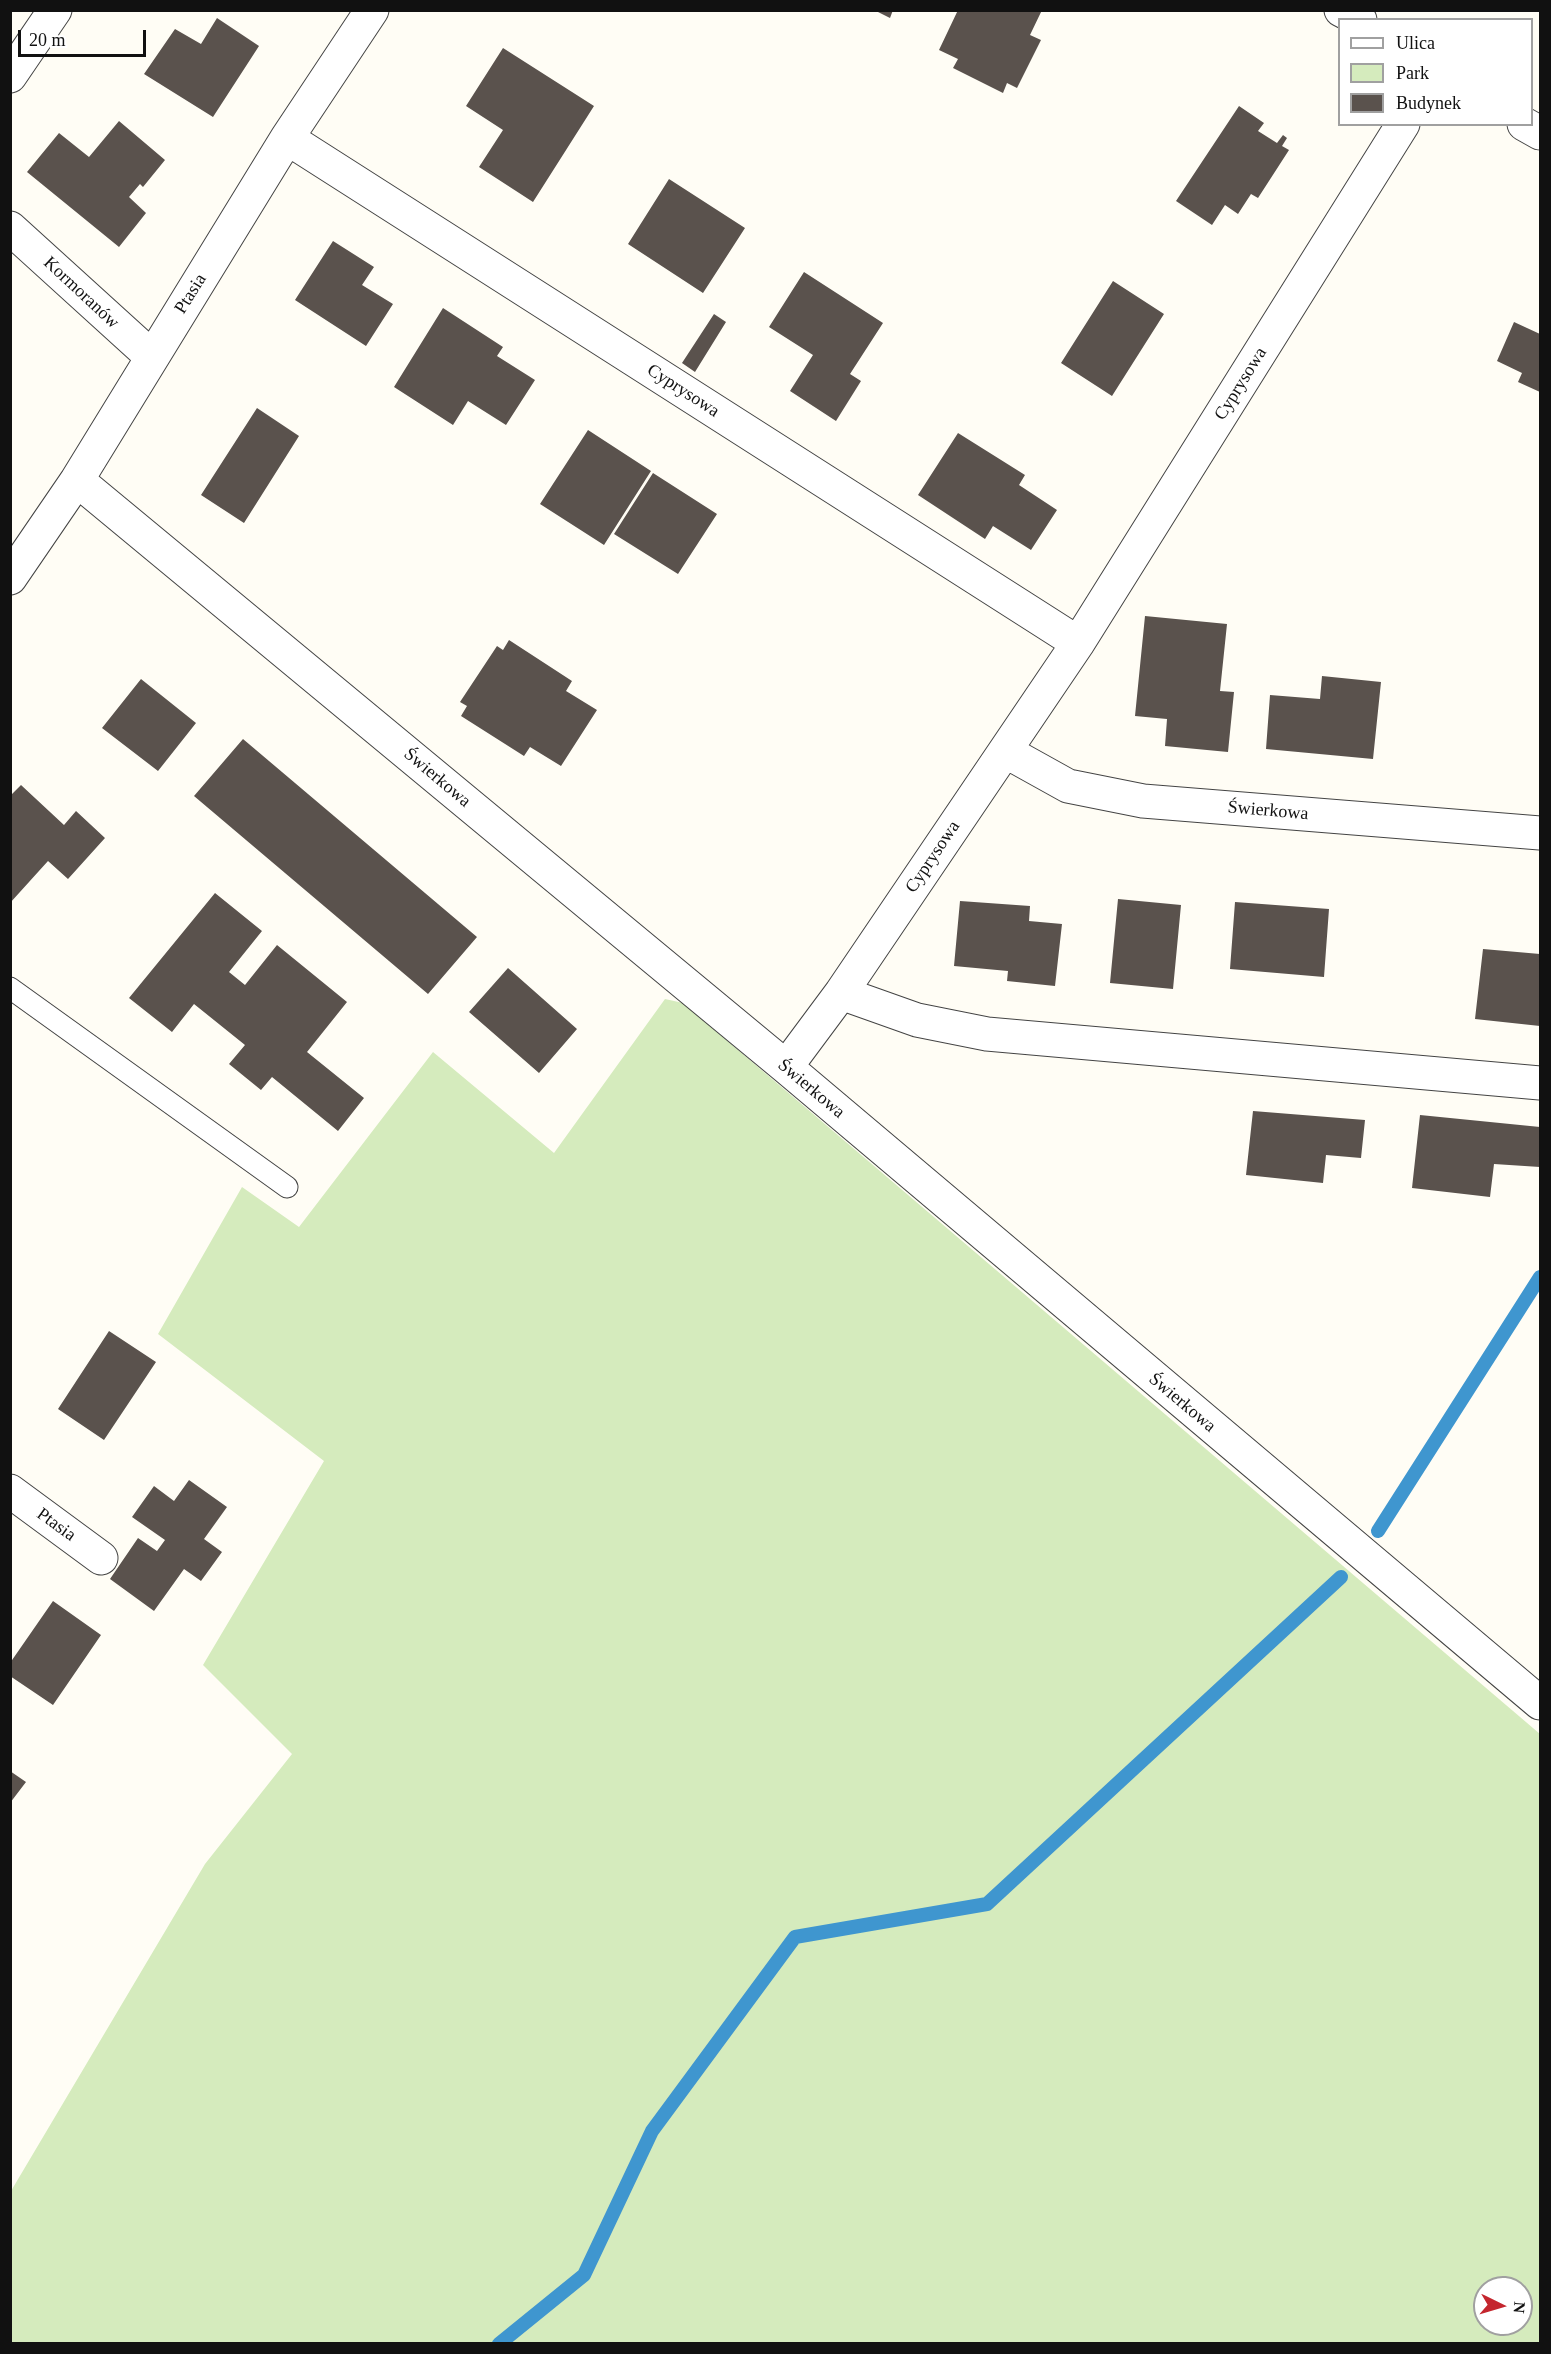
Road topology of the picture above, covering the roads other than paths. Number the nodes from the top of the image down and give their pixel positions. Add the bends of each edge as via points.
1 (55, 10) edge
2 (372, 10) edge
3 (1341, 10) edge
4 (1356, 18) edge
5 (10, 76) edge
6 (1402, 126) edge
7 (287, 138) junction
8 (10, 228) edge
9 (152, 357) junction
10 (77, 480) junction
11 (10, 578) edge
12 (1078, 643) junction
13 (1005, 751) junction
14 (1540, 833) edge
15 (10, 988) edge
16 (841, 993) junction
17 (786, 1067) junction
18 (1540, 1083) edge
19 (287, 1187) dead end
20 (10, 1491) edge
21 (101, 1558) dead end
22 (1540, 1703) edge

1 - 5 street
2 - 7 street, Ptasia
3 - 4 street
6 - 12 street, Cyprysowa
7 - 9 street, Ptasia
7 - 12 street, Cyprysowa
8 - 9 street, Kormoranów
9 - 10 street, Ptasia
10 - 11 street, Ptasia
10 - 17 street, Świerkowa
12 - 13 street, Cyprysowa
13 - 14 street, Świerkowa via 1068,786 1143,801
13 - 16 street, Cyprysowa
15 - 19 lane
16 - 17 street, Cyprysowa
16 - 18 street via 917,1020 987,1034
17 - 22 street, Świerkowa
20 - 21 street, Ptasia

